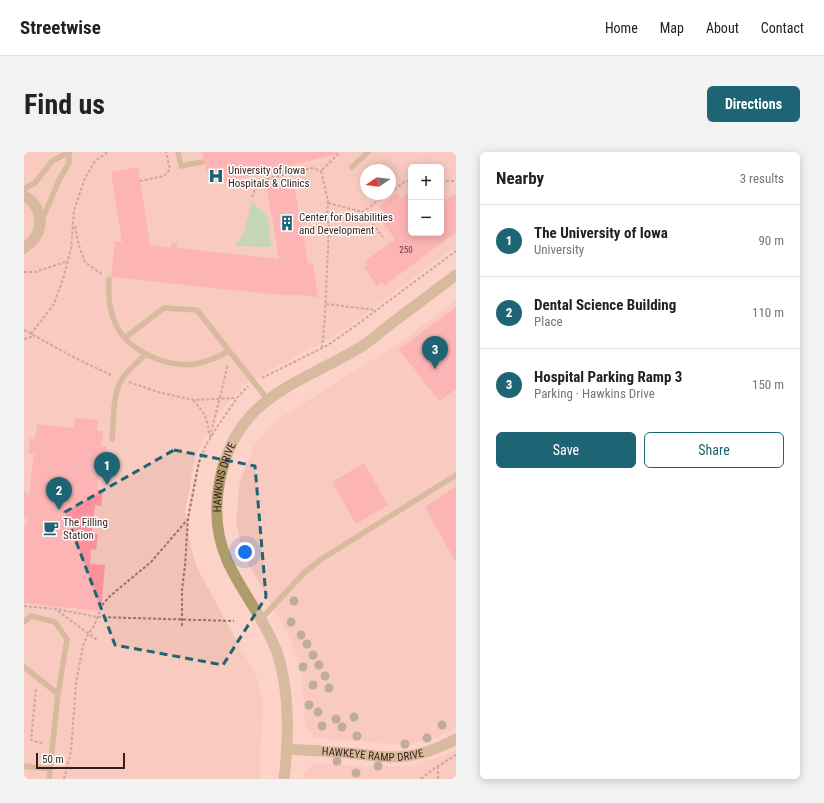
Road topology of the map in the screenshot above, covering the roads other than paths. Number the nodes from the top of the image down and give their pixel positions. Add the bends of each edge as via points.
1 (69, 152) edge
2 (178, 152) edge
3 (368, 152) edge
4 (202, 162) dead end
5 (352, 167) dead end
6 (24, 189) edge
7 (24, 196) edge
8 (40, 224) junction
9 (24, 248) edge
10 (456, 275) edge
11 (108, 279) road end
12 (126, 337) junction
13 (146, 354) junction
14 (231, 354) junction
15 (268, 400) junction
16 (112, 439) dead end
17 (456, 475) edge
18 (261, 619) junction
19 (24, 622) edge
20 (24, 667) edge
21 (58, 694) junction
22 (456, 739) edge
23 (287, 749) junction
24 (24, 766) edge
25 (50, 769) junction
26 (49, 779) edge
27 (284, 779) edge

1 - 6 lane via 52,161 35,183
1 - 8 lane via 69,163
2 - 4 lane via 181,166
3 - 5 lane
7 - 8 street via 34,204
8 - 9 street via 38,234
10 - 15 street, HAWKINS DRIVE via 360,347
11 - 12 lane via 111,311 116,325
12 - 13 lane
12 - 14 lane via 164,308 197,310
13 - 14 lane via 161,361 178,364 210,361
13 - 16 lane via 122,380 116,396
14 - 15 lane
15 - 18 street, HAWKINS DRIVE via 244,423 226,456 218,490 217,508 226,558
17 - 18 lane via 320,560 304,573
18 - 23 street, HAWKINS DRIVE via 276,651 283,674
19 - 21 lane via 32,616 55,622 67,639
20 - 21 lane
21 - 25 lane
22 - 23 street, HAWKEYE RAMP DRIVE via 445,746 409,756 391,757
23 - 27 street, HAWKINS DRIVE
24 - 25 lane
25 - 26 lane

